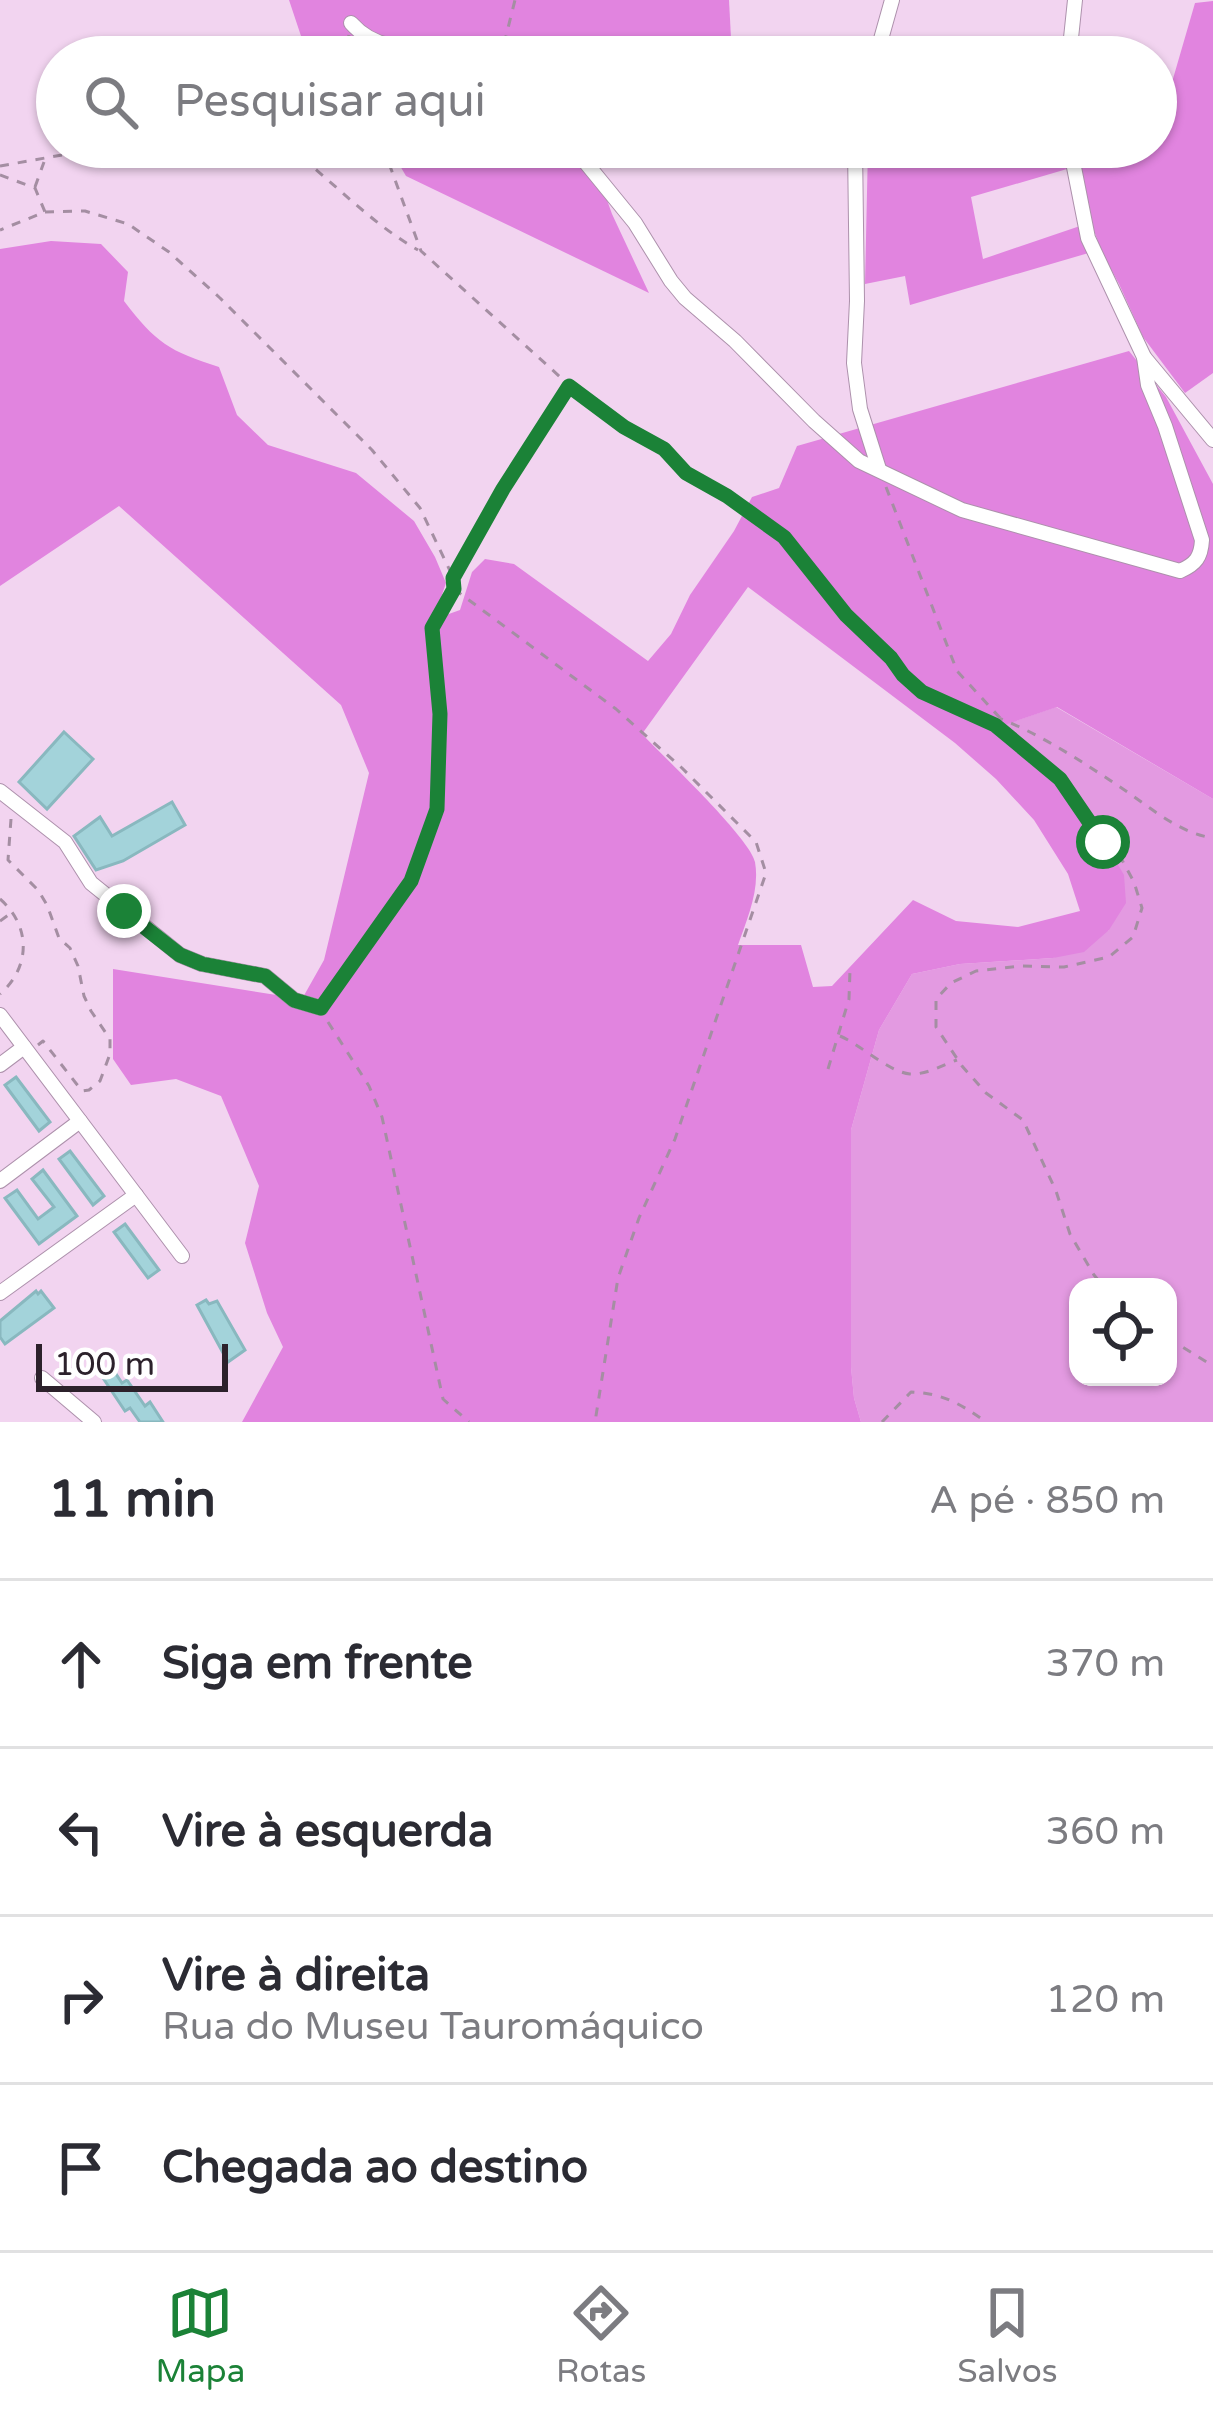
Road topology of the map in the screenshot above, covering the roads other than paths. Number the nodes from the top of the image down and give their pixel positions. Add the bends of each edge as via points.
1 (892, 0) edge
2 (1075, 0) edge
3 (351, 23) dead end
4 (367, 36) edge
5 (882, 36) edge
6 (1071, 36) edge
7 (590, 168) edge
8 (855, 168) edge
9 (1074, 168) edge
10 (1144, 357) junction
11 (1213, 440) edge
12 (879, 469) junction
13 (5, 795) edge
14 (321, 1008) road end
15 (0, 1015) edge
16 (26, 1050) junction
17 (0, 1065) edge
18 (80, 1121) junction
19 (0, 1181) edge
20 (136, 1195) junction
21 (182, 1256) dead end
22 (1, 1289) edge
23 (42, 1378) dead end
24 (94, 1422) edge

1 - 5 street
2 - 6 street
3 - 4 street
7 - 12 street via 686,298 859,461
8 - 12 street via 854,363
9 - 10 street via 1088,238
10 - 11 street
10 - 12 street via 1202,540 1193,566 1180,571 962,510
13 - 14 street via 65,842 91,883 180,955 265,976 294,1000
15 - 16 street
16 - 17 street
16 - 18 street
18 - 19 street
18 - 20 street
20 - 21 street
20 - 22 street
23 - 24 street

